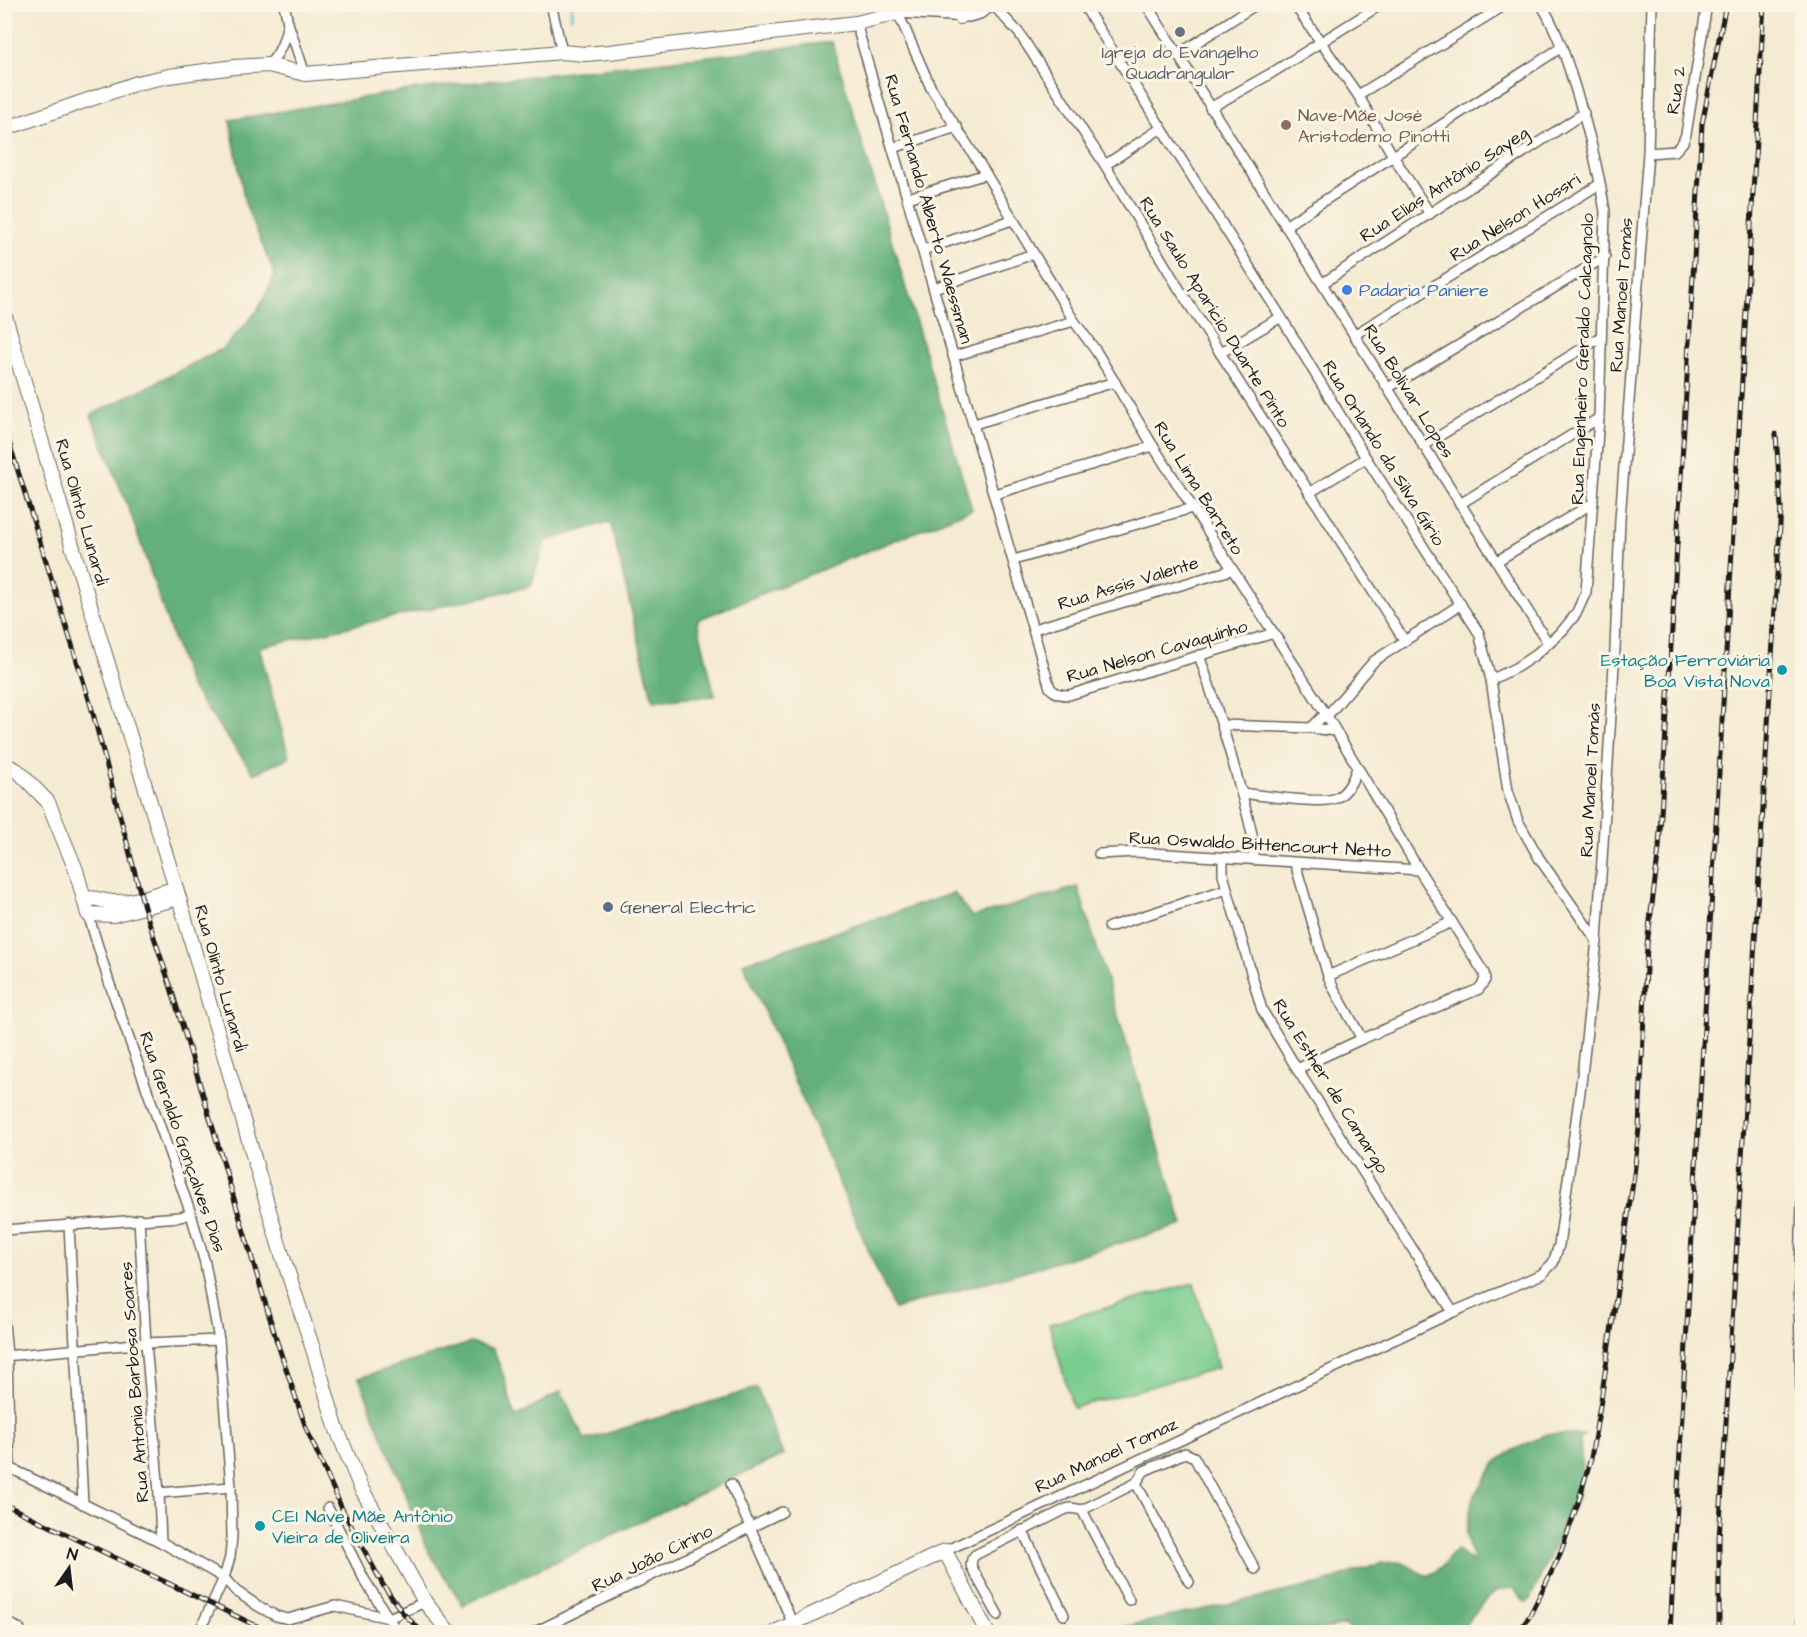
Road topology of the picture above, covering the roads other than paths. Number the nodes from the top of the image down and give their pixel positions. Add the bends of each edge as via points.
1 (284, 4) edge
2 (551, 4) edge
3 (912, 4) edge
4 (1083, 4) edge
5 (1146, 4) edge
6 (1257, 4) edge
7 (1294, 4) edge
8 (1382, 4) edge
9 (1507, 4) edge
10 (1541, 4) edge
11 (1652, 4) edge
12 (1707, 4) edge
13 (995, 5) edge
14 (957, 11) edge
15 (898, 13) junction
16 (288, 24) junction
17 (856, 24) junction
18 (1322, 42) junction
19 (1562, 47) junction
20 (562, 52) junction
21 (1177, 55) junction
22 (268, 65) junction
23 (305, 74) junction
24 (1358, 95) junction
25 (1210, 108) junction
26 (1584, 112) junction
27 (957, 127) junction
28 (4, 129) edge
29 (1160, 129) junction
30 (893, 148) junction
31 (1648, 153) junction
32 (1393, 156) junction
33 (1105, 165) junction
34 (986, 174) junction
35 (1600, 184) junction
36 (908, 198) junction
37 (1430, 214) junction
38 (1012, 220) junction
39 (1285, 226) junction
40 (923, 250) junction
41 (1033, 254) junction
42 (1605, 257) junction
43 (1323, 284) junction
44 (934, 288) junction
45 (4, 313) edge
46 (1281, 317) junction
47 (1074, 321) junction
48 (1354, 335) junction
49 (1601, 336) junction
50 (1220, 353) junction
51 (954, 356) junction
52 (1115, 382) junction
53 (1388, 388) junction
54 (1599, 418) junction
55 (974, 424) junction
56 (1153, 446) junction
57 (1423, 446) junction
58 (1366, 458) junction
59 (1309, 493) junction
60 (995, 494) junction
61 (1593, 503) junction
62 (1460, 504) junction
63 (1192, 507) junction
64 (1014, 560) junction
65 (1497, 561) junction
66 (1231, 570) junction
67 (1461, 604) junction
68 (1034, 629) junction
69 (1274, 633) junction
70 (1404, 640) junction
71 (1548, 643) junction
72 (1198, 655) junction
73 (1491, 680) junction
74 (1050, 688) joint
75 (1327, 716) junction
76 (1223, 725) junction
77 (1311, 728) junction
78 (1335, 731) junction
79 (4, 764) edge
80 (1357, 768) junction
81 (1364, 779) junction
82 (1352, 782) junction
83 (1241, 793) junction
84 (1099, 854) dead end
85 (1223, 859) junction
86 (1254, 860) junction
87 (1295, 863) junction
88 (76, 870) junction
89 (1419, 870) junction
90 (1227, 889) junction
91 (177, 893) junction
92 (98, 898) junction
93 (84, 900) junction
94 (95, 915) junction
95 (1452, 922) junction
96 (1109, 927) dead end
97 (1597, 941) junction
98 (1328, 976) junction
99 (1362, 1039) junction
100 (1297, 1069) junction
101 (1803, 1201) edge
102 (1802, 1211) edge
103 (191, 1214) junction
104 (139, 1219) junction
105 (69, 1224) junction
106 (4, 1230) edge
107 (1453, 1312) junction
108 (4, 1323) edge
109 (219, 1340) junction
110 (146, 1343) junction
111 (76, 1350) junction
112 (6, 1356) edge
113 (1802, 1401) edge
114 (1803, 1430) edge
115 (7, 1467) edge
116 (1136, 1483) junction
117 (731, 1484) dead end
118 (1088, 1484) junction
119 (231, 1487) junction
120 (159, 1493) junction
121 (1096, 1502) junction
122 (83, 1504) junction
123 (328, 1508) dead end
124 (1082, 1510) junction
125 (783, 1512) dead end
126 (751, 1528) junction
127 (1022, 1530) junction
128 (161, 1542) junction
129 (945, 1551) junction
130 (1255, 1569) dead end
131 (224, 1578) junction
132 (1189, 1582) dead end
133 (1129, 1600) dead end
134 (1803, 1600) edge
135 (425, 1602) junction
136 (998, 1615) dead end
137 (1064, 1615) dead end
138 (389, 1618) junction
139 (4, 1626) edge
140 (794, 1628) edge
141 (16, 1632) edge
142 (199, 1632) edge
143 (397, 1632) edge
144 (449, 1632) edge
145 (535, 1632) edge
146 (775, 1632) edge
147 (987, 1632) edge
148 (1802, 1632) edge

1 - 16 street
2 - 20 street
3 - 15 street
4 - 29 street, Rua Orlando da Silva Gírio
5 - 21 street, Rua Bolívar Lopes
6 - 21 street
7 - 18 street
8 - 18 street
9 - 24 street
10 - 19 street, Rua Engenheiro Geraldo Calcagnolo
11 - 31 street, Rua Manoel Tomás
12 - 31 street, Rua 2 via 1683,142 1675,151
13 - 14 street via 969,17
13 - 33 street, Rua Saulo Aparício Duarte Pinto via 1019,33
14 - 15 street
15 - 17 street
15 - 27 street, Rua Lima Barreto via 931,88
16 - 22 street via 283,46
16 - 23 street
17 - 20 street via 609,52
17 - 30 street, Rua Fernando Alberto Waessman
18 - 24 street
18 - 25 street
19 - 26 street, Rua Engenheiro Geraldo Calcagnolo
19 - 32 street
20 - 23 street
21 - 25 street, Rua Bolívar Lopes
22 - 23 street
22 - 28 street via 148,81
24 - 32 street
25 - 39 street, Rua Bolívar Lopes
26 - 35 street, Rua Engenheiro Geraldo Calcagnolo
26 - 37 street, Rua Elias Antônio Sayeg
27 - 30 street
27 - 34 street, Rua Lima Barreto
29 - 33 street
29 - 46 street, Rua Orlando da Silva Gírio
30 - 36 street, Rua Fernando Alberto Waessman
31 - 97 street, Rua Manoel Tomás via 1620,519
32 - 37 street
32 - 39 street
33 - 50 street, Rua Saulo Aparício Duarte Pinto
34 - 36 street
34 - 38 street, Rua Lima Barreto
35 - 42 street, Rua Engenheiro Geraldo Calcagnolo via 1605,211
35 - 48 street, Rua Nelson Hossri
36 - 40 street, Rua Fernando Alberto Waessman
37 - 43 street, Rua Elias Antônio Sayeg
38 - 40 street
38 - 41 street, Rua Lima Barreto
39 - 43 street, Rua Bolívar Lopes
40 - 44 street, Rua Fernando Alberto Waessman
41 - 44 street
41 - 47 street, Rua Lima Barreto
42 - 49 street, Rua Engenheiro Geraldo Calcagnolo
42 - 53 street
43 - 48 street, Rua Bolívar Lopes
44 - 51 street, Rua Fernando Alberto Waessman
45 - 91 street, Rua Olinto Lunardi
46 - 50 street
46 - 58 street, Rua Orlando da Silva Gírio
47 - 51 street
47 - 52 street, Rua Lima Barreto
48 - 53 street, Rua Bolívar Lopes
49 - 54 street, Rua Engenheiro Geraldo Calcagnolo
49 - 57 street
50 - 59 street, Rua Saulo Aparício Duarte Pinto
51 - 55 street, Rua Fernando Alberto Waessman
52 - 55 street
52 - 56 street, Rua Lima Barreto
53 - 57 street, Rua Bolívar Lopes
54 - 61 street, Rua Engenheiro Geraldo Calcagnolo
54 - 62 street
55 - 60 street, Rua Fernando Alberto Waessman
56 - 60 street
56 - 63 street, Rua Lima Barreto
57 - 62 street, Rua Bolívar Lopes
58 - 59 street
58 - 67 street, Rua Orlando da Silva Gírio
59 - 70 street, Rua Saulo Aparício Duarte Pinto
60 - 64 street, Rua Fernando Alberto Waessman
61 - 65 street
61 - 71 street, Rua Engenheiro Geraldo Calcagnolo via 1586,592 1576,614
62 - 65 street, Rua Bolívar Lopes
63 - 64 street
63 - 66 street, Rua Lima Barreto
64 - 68 street, Rua Fernando Alberto Waessman
65 - 71 street, Rua Bolívar Lopes
66 - 68 street, Rua Assis Valente
66 - 69 street, Rua Lima Barreto
67 - 70 street
67 - 73 street, Rua Orlando da Silva Gírio via 1479,633
68 - 74 street, Rua Fernando Alberto Waessman
69 - 72 street, Rua Nelson Cavaquinho
69 - 75 street, Rua Lima Barreto
70 - 75 street via 1374,661
71 - 73 street, Rua Engenheiro Geraldo Calcagnolo
72 - 74 street, Rua Nelson Cavaquinho via 1069,695
72 - 76 street
73 - 97 street, Rua Orlando da Silva Gírio via 1508,791 1518,821
75 - 77 street
75 - 78 street, Rua Lima Barreto
76 - 77 street
76 - 83 street
77 - 78 street
78 - 80 street, Rua Lima Barreto
79 - 88 street, Rua Geraldo Gonçalves Dias via 18,771 48,802
80 - 81 street, Rua Lima Barreto
80 - 82 street
81 - 82 street
81 - 89 street, Rua Lima Barreto
82 - 83 street via 1340,796 1329,801
83 - 86 street via 1255,843
84 - 85 street, Rua Oswaldo Bittencourt Netto via 1136,852
85 - 86 street, Rua Oswaldo Bittencourt Netto
85 - 90 street, Rua Esther de Camargo
86 - 87 street, Rua Oswaldo Bittencourt Netto
87 - 89 street, Rua Oswaldo Bittencourt Netto
87 - 98 street
88 - 92 street, Rua Geraldo Gonçalves Dias
88 - 93 street, Rua Geraldo Gonçalves Dias
89 - 95 street, Rua Lima Barreto
90 - 96 street
90 - 100 street, Rua Esther de Camargo via 1262,1010
91 - 92 street via 124,902
91 - 94 street via 125,912
91 - 135 street, Rua Olinto Lunardi via 336,1427 360,1486
92 - 93 street
92 - 94 street, Rua Geraldo Gonçalves Dias via 102,903
93 - 94 street, Rua Geraldo Gonçalves Dias
94 - 103 street, Rua Geraldo Gonçalves Dias via 95,936 113,993
95 - 98 street
95 - 99 street, Rua Lima Barreto via 1484,973 1485,980 1479,988
97 - 107 street, Rua Manoel Tomás via 1557,1255 1542,1274
98 - 99 street
99 - 100 street
100 - 107 street, Rua Esther de Camargo
101 - 102 street
102 - 113 street
103 - 104 street
103 - 109 street, Rua Geraldo Gonçalves Dias via 205,1263
104 - 105 street
104 - 110 street, Rua Antonia Barbosa Soares
105 - 106 street
105 - 111 street
107 - 118 street, Rua Manoel Tomaz
108 - 112 street
109 - 110 street
109 - 119 street, Rua Geraldo Gonçalves Dias
110 - 111 street
110 - 120 street, Rua Antonia Barbosa Soares
111 - 112 street
111 - 122 street
112 - 115 street
113 - 114 street
115 - 122 street
116 - 121 street
116 - 130 street via 1144,1471 1190,1454
116 - 132 street
117 - 126 street
118 - 121 street
118 - 129 street, Rua Manoel Tomaz
119 - 120 street
119 - 131 street, Rua Geraldo Gonçalves Dias via 232,1536
120 - 128 street, Rua Antonia Barbosa Soares
121 - 124 street
122 - 128 street
123 - 138 street
124 - 127 street via 1066,1509
124 - 133 street
125 - 126 street, Rua João Cirino
126 - 140 street
126 - 145 street, Rua João Cirino
127 - 136 street via 972,1558 971,1566
127 - 137 street
128 - 131 street
129 - 140 street, Rua Manoel Tomaz
129 - 147 street
131 - 138 street via 236,1591 267,1611 288,1619 335,1606
131 - 142 street, Rua Geraldo Gonçalves Dias
134 - 148 street
135 - 138 street
135 - 144 street, Rua Olinto Lunardi
138 - 143 street
139 - 141 highway
140 - 146 street, Rua Manoel Tomaz

